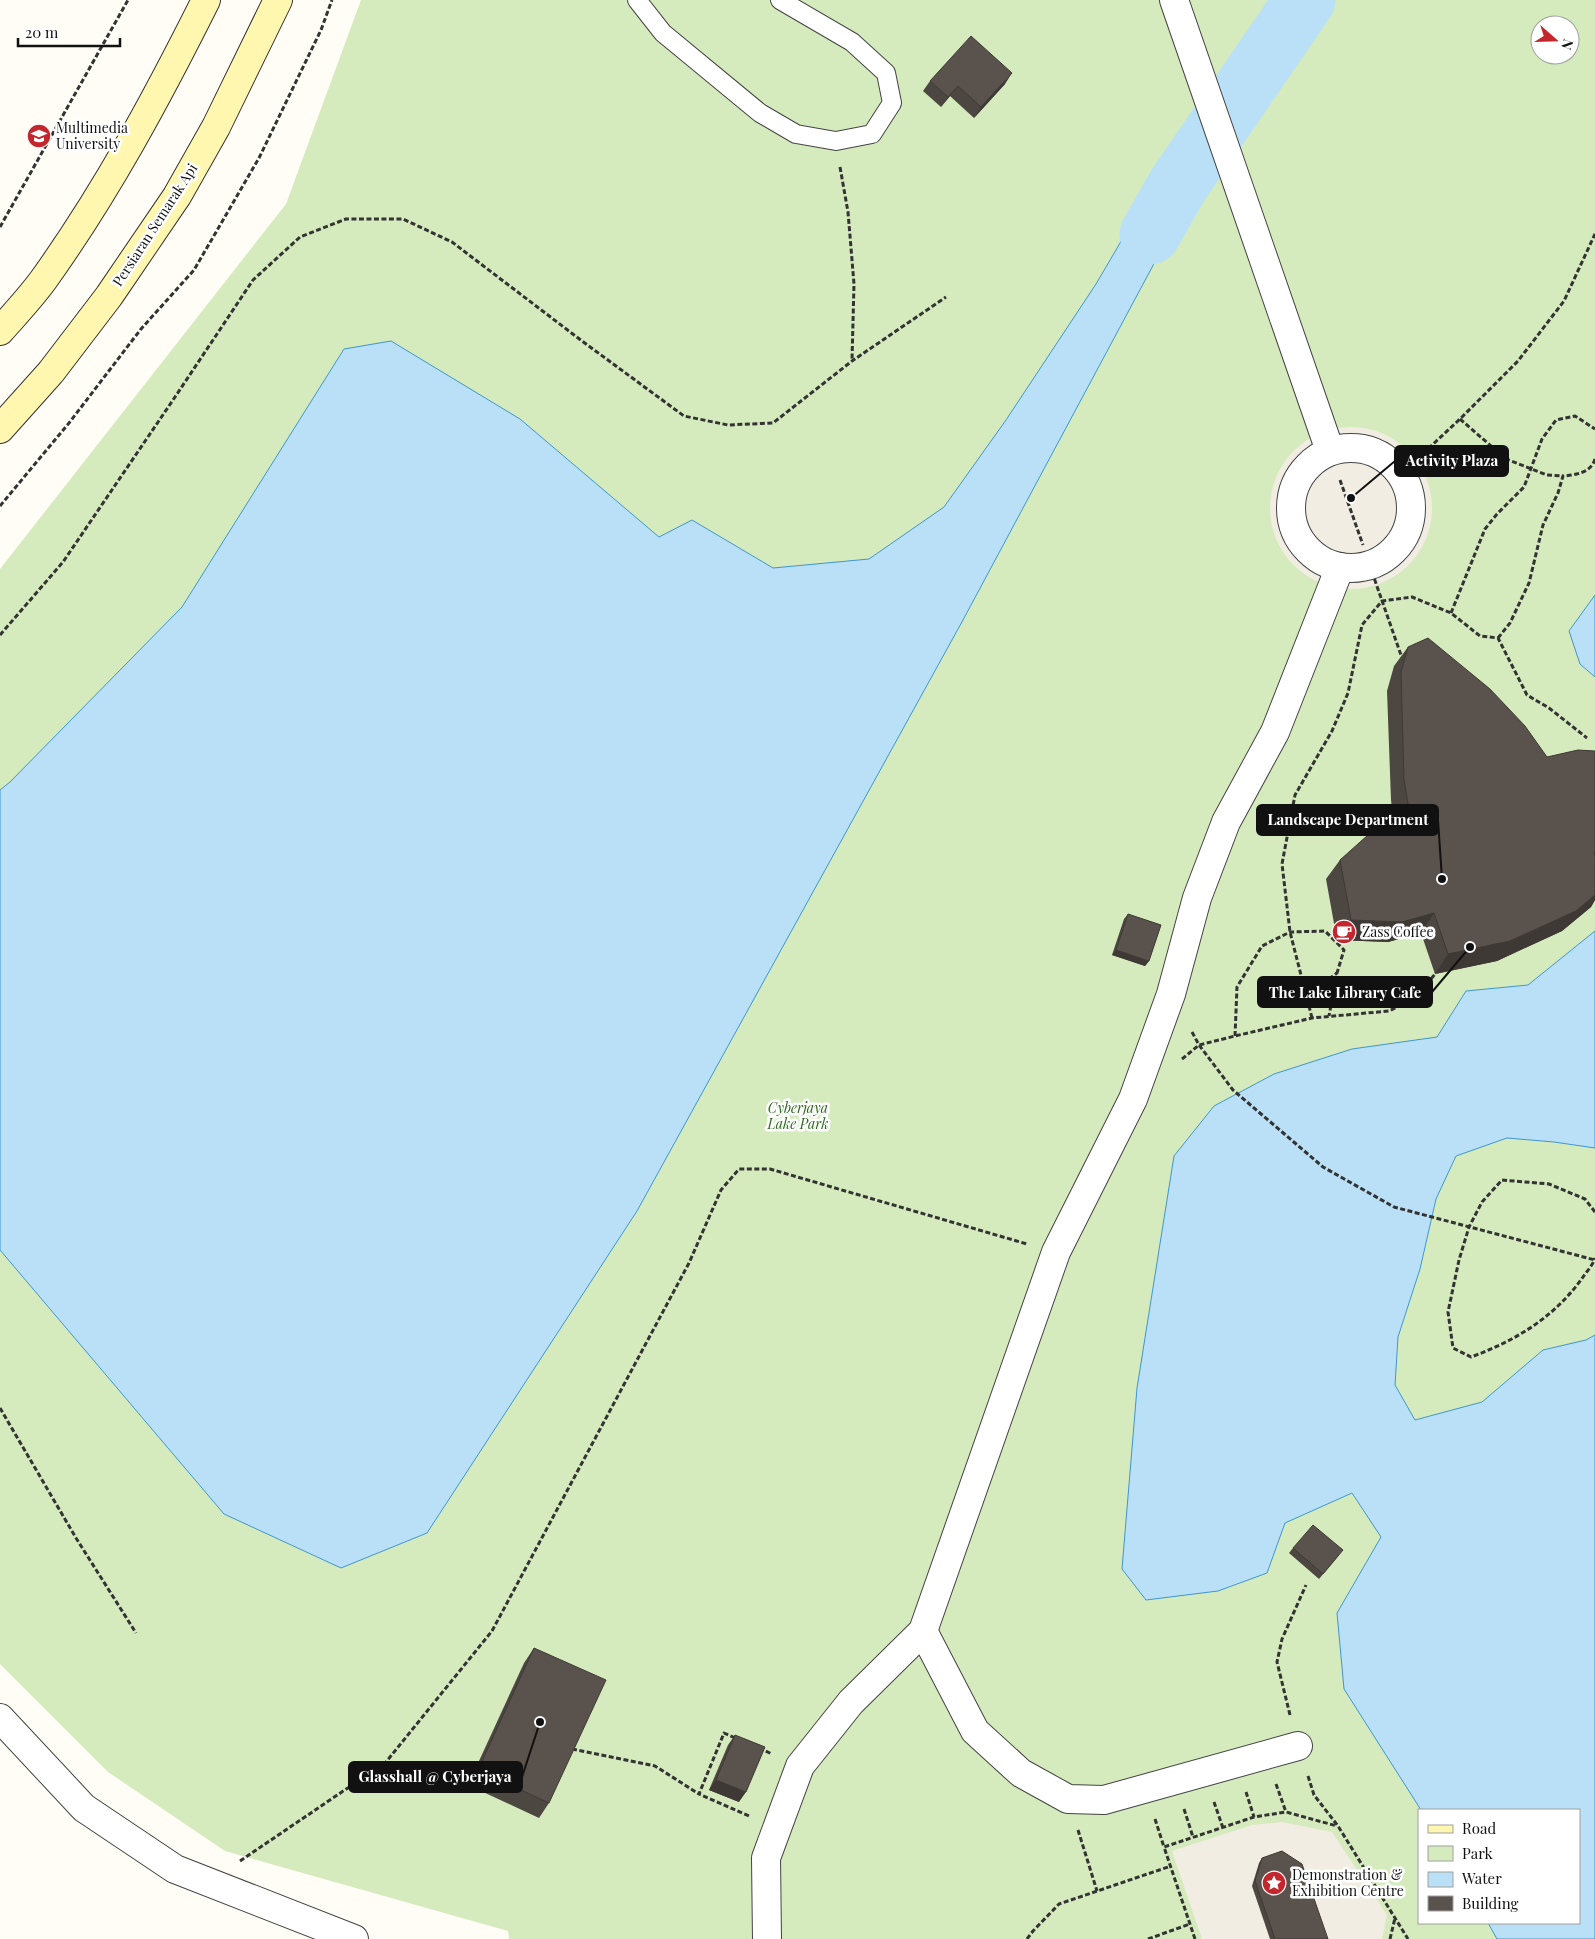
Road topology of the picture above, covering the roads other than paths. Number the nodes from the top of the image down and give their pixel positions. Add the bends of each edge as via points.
1 (206, 0) edge
2 (278, 0) edge
3 (637, 0) edge
4 (780, 0) edge
5 (1174, 0) edge
6 (0, 331) edge
7 (0, 429) edge
8 (1330, 451) junction
9 (1340, 567) junction
10 (923, 1631) junction
11 (0, 1718) edge
12 (1298, 1746) dead end
13 (354, 1939) edge
14 (767, 1939) edge

1 - 6 main road via 169,74 87,215 43,280
2 - 7 main road, Persiaran Semarak Api via 216,127 177,196 104,304 51,372
3 - 4 lane via 663,33 760,113 796,134 836,141 872,134 892,103 886,73 852,42
5 - 8 street
8 - 9 street via 1314,459 1301,474 1293,492 1290,512 1295,531 1306,548 1321,560
8 - 9 street via 1352,447 1371,450 1388,459 1401,474 1409,491 1411,510 1408,528 1399,544 1385,557 1370,565
9 - 10 street via 1275,732 1226,822 1198,898 1171,994 1133,1099 1056,1252
10 - 12 street via 975,1731 1021,1773 1068,1798 1104,1800
10 - 14 street via 851,1702 800,1766 766,1858
11 - 13 street via 84,1808 176,1869

